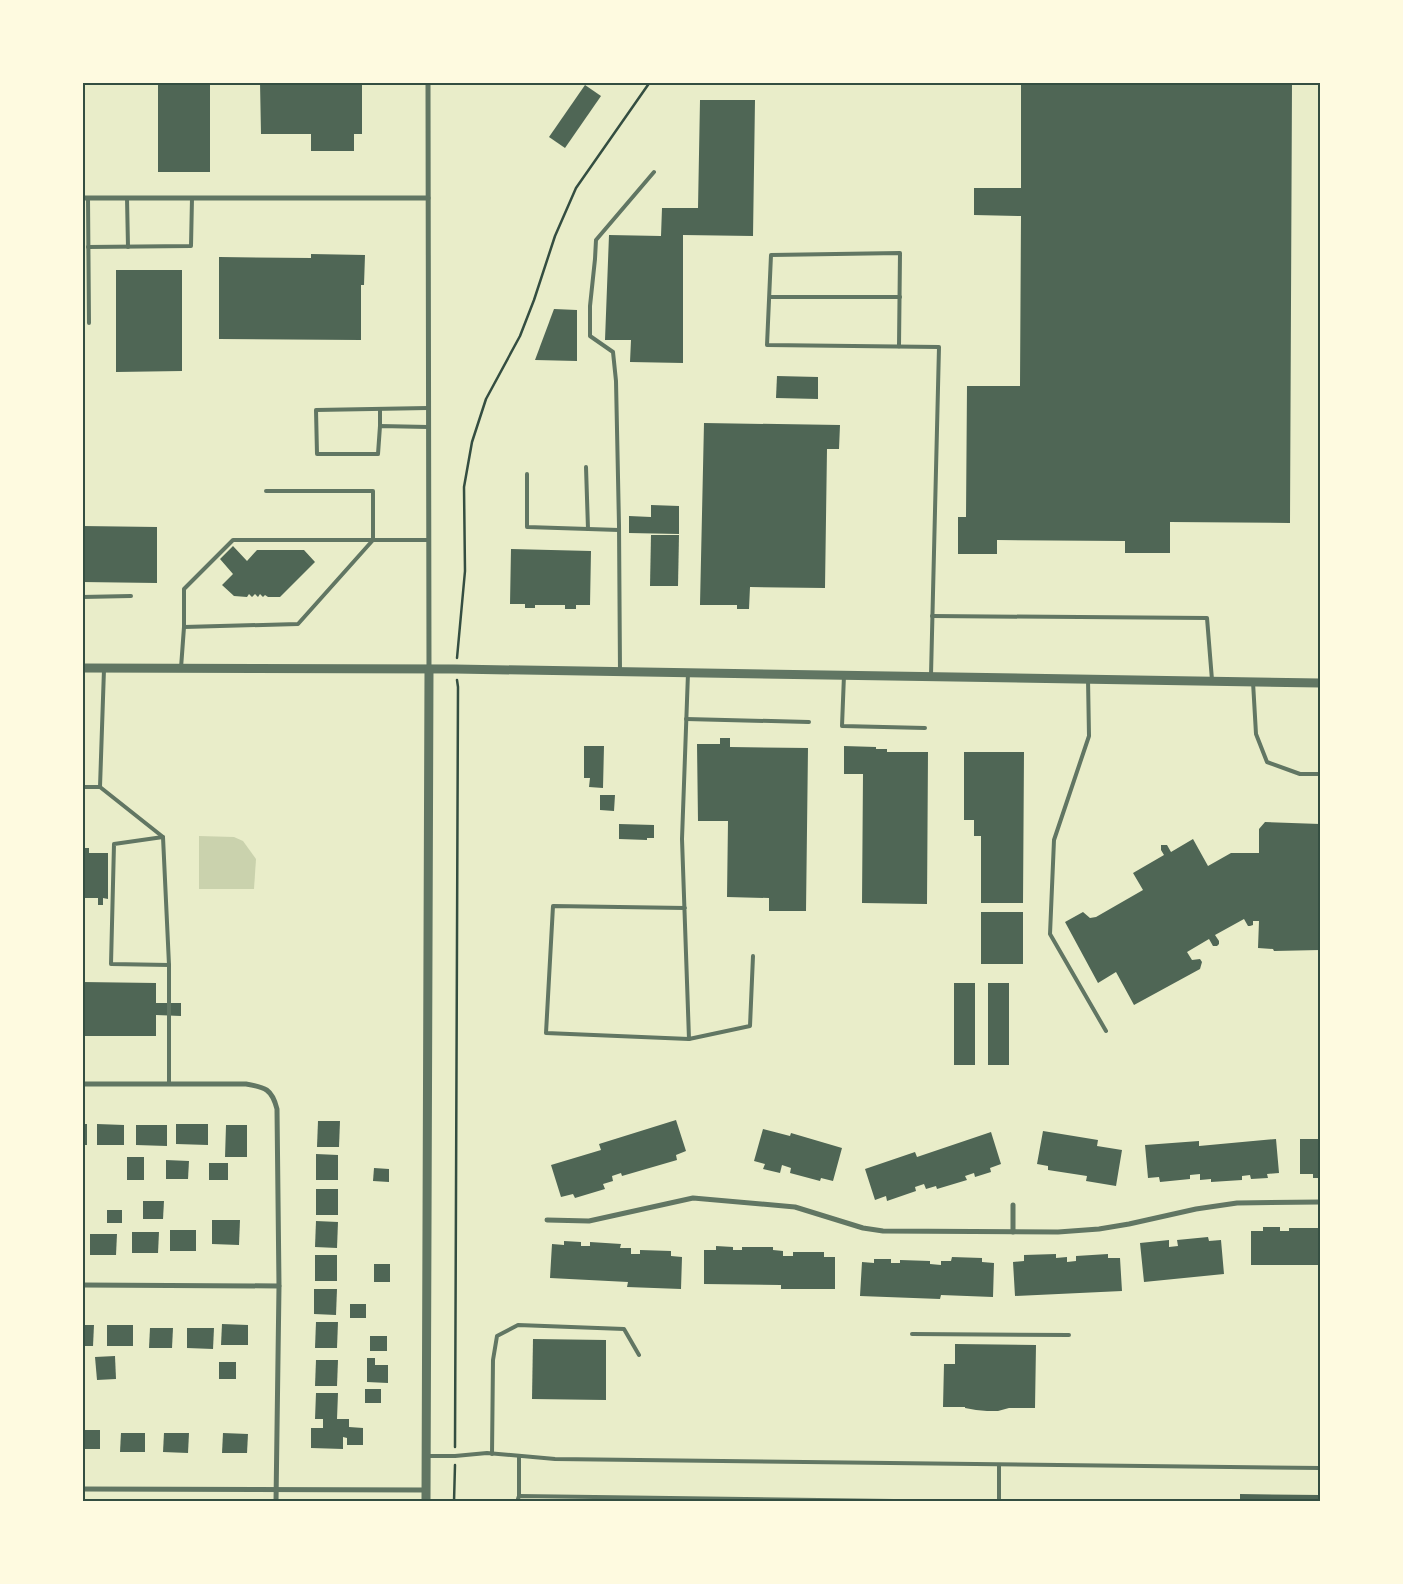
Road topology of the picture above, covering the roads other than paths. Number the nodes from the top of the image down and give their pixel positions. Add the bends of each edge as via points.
1 (428, 82) edge
2 (654, 172) dead end
3 (85, 198) edge
4 (127, 198) junction
5 (192, 198) junction
6 (428, 198) junction
7 (128, 246) junction
8 (88, 247) junction
9 (770, 297) junction
10 (900, 297) junction
11 (89, 324) dead end
12 (899, 347) junction
13 (428, 408) junction
14 (380, 409) junction
15 (380, 426) junction
16 (428, 427) junction
17 (586, 467) dead end
18 (527, 474) dead end
19 (266, 491) dead end
20 (588, 529) junction
21 (620, 530) junction
22 (373, 540) junction
23 (428, 540) junction
24 (82, 596) edge
25 (131, 596) dead end
26 (932, 616) junction
27 (184, 627) junction
28 (82, 668) edge
29 (104, 668) junction
30 (181, 668) junction
31 (428, 669) junction
32 (620, 672) junction
33 (688, 673) junction
34 (844, 675) junction
35 (931, 676) junction
36 (1088, 679) junction
37 (1212, 681) junction
38 (1253, 682) junction
39 (1320, 683) edge
40 (686, 719) junction
41 (809, 722) dead end
42 (925, 728) dead end
43 (1320, 774) edge
44 (82, 787) edge
45 (100, 787) junction
46 (163, 837) junction
47 (685, 908) junction
48 (753, 956) dead end
49 (169, 965) junction
50 (1106, 1031) dead end
51 (689, 1039) junction
52 (82, 1084) edge
53 (169, 1084) junction
54 (1320, 1202) edge
55 (1013, 1205) dead end
56 (547, 1220) dead end
57 (1014, 1232) junction
58 (82, 1285) edge
59 (279, 1286) junction
60 (912, 1334) dead end
61 (1069, 1335) dead end
62 (639, 1355) dead end
63 (492, 1454) junction
64 (427, 1456) junction
65 (520, 1456) junction
66 (999, 1465) junction
67 (1320, 1468) edge
68 (82, 1489) edge
69 (276, 1490) junction
70 (426, 1490) junction
71 (519, 1496) junction
72 (617, 1499) edge
73 (276, 1502) edge
74 (426, 1502) edge
75 (517, 1502) edge
76 (969, 1502) edge
77 (999, 1502) edge

1 - 6 street
2 - 21 lane via 596,240 590,336 613,352
3 - 4 street
3 - 8 lane
4 - 5 street
4 - 7 lane
5 - 6 street
5 - 7 lane via 191,246
6 - 13 street
7 - 8 lane
8 - 11 lane
9 - 10 lane
9 - 10 lane via 770,255 900,253
9 - 12 lane via 767,345
10 - 12 lane
12 - 26 lane via 939,348
13 - 14 lane
13 - 16 street
14 - 15 lane
14 - 15 lane via 316,410 317,454 378,454
15 - 16 lane
16 - 23 street
17 - 20 lane
18 - 20 lane via 527,527
19 - 22 lane via 373,491
20 - 21 lane
21 - 32 lane
22 - 23 lane
22 - 27 lane via 298,624
22 - 27 lane via 233,540 184,589
23 - 31 street
24 - 25 lane
26 - 35 lane
26 - 37 lane via 1207,618
27 - 30 lane
28 - 29 street
29 - 30 street
29 - 45 lane
30 - 31 street
31 - 32 street
31 - 64 street
32 - 33 street
33 - 34 street
33 - 40 lane
34 - 35 street
34 - 42 lane via 842,726
35 - 36 street
36 - 37 street
36 - 50 lane via 1089,736 1054,840 1050,934
37 - 38 street
38 - 39 street
38 - 43 lane via 1256,734 1267,762 1300,774
40 - 41 lane
40 - 47 lane via 682,839
44 - 45 lane
45 - 46 lane
46 - 49 lane
46 - 49 lane via 114,844 111,964
47 - 51 lane
47 - 51 lane via 553,906 546,1033
48 - 51 lane via 750,1026
49 - 53 lane
52 - 53 street
53 - 59 street via 246,1084 267,1089 274,1097 277,1109
54 - 57 street via 1238,1203 1099,1229
55 - 57 street
56 - 57 street via 589,1221 693,1198 795,1208 883,1231
58 - 59 street
59 - 69 street
60 - 61 lane
62 - 63 lane via 624,1329 518,1325 498,1336 493,1360
63 - 64 lane
63 - 65 lane
64 - 70 street
65 - 66 lane
65 - 71 lane
66 - 67 lane
66 - 77 lane
68 - 69 street
69 - 70 street
69 - 73 street
70 - 74 street
71 - 72 lane
71 - 75 lane
72 - 76 lane

